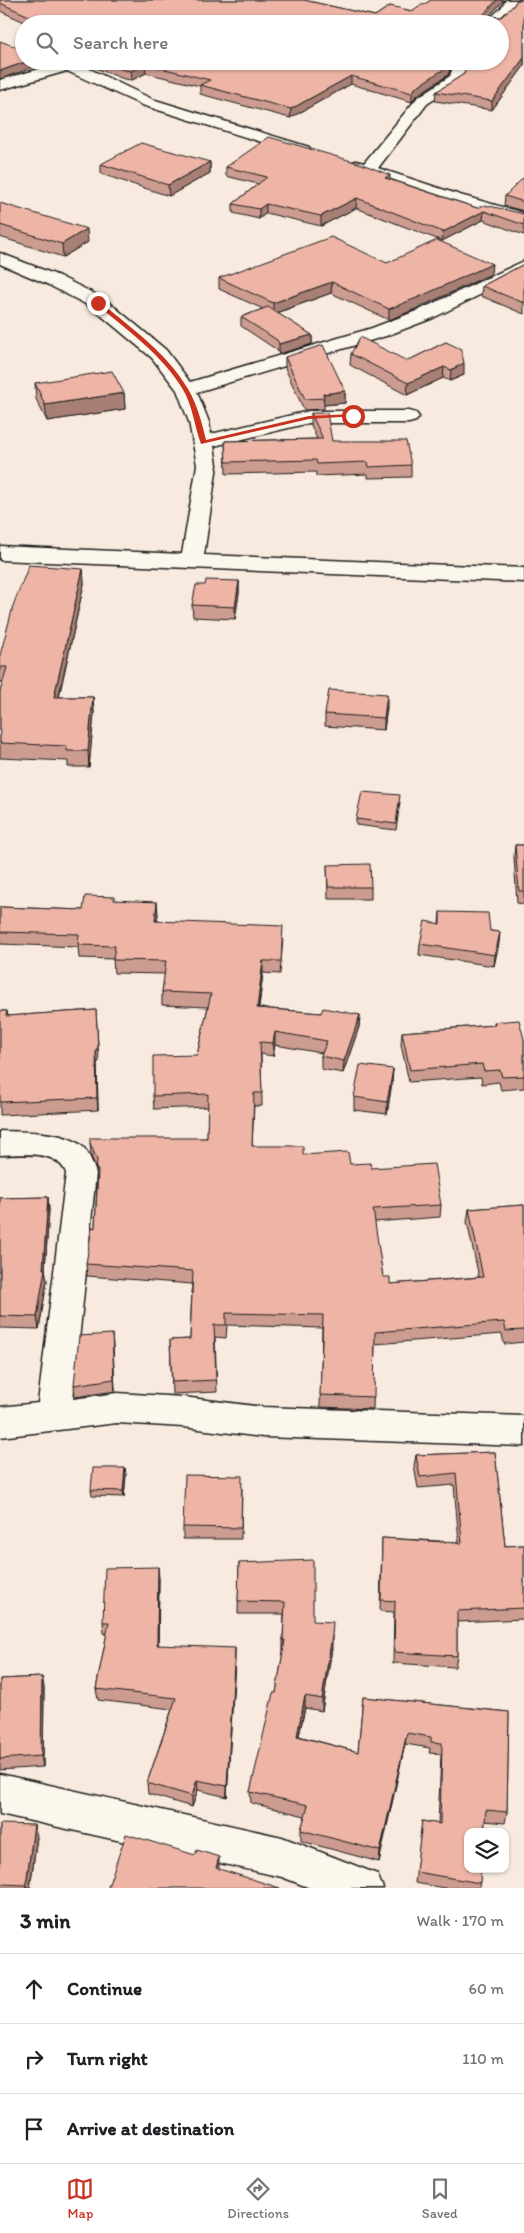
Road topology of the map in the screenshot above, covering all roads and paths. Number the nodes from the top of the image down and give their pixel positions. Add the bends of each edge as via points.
1 (519, 0) edge
2 (524, 1) edge
3 (510, 5) edge
4 (524, 8) edge
5 (500, 15) edge
6 (44, 70) edge
7 (79, 70) edge
8 (460, 70) edge
9 (0, 85) edge
10 (322, 155) edge
11 (340, 161) edge
12 (368, 169) junction
13 (524, 218) edge
14 (0, 258) edge
15 (524, 266) edge
16 (186, 389) junction
17 (409, 417) dead end
18 (203, 442) junction
19 (0, 553) edge
20 (192, 562) junction
21 (524, 575) edge
22 (0, 1143) edge
23 (54, 1415) junction
24 (0, 1422) edge
25 (524, 1431) edge
26 (0, 1794) edge
27 (363, 1888) edge

1 - 2 street
3 - 4 street
3 - 5 street
6 - 9 street
7 - 10 street via 147,102
8 - 12 street via 457,78 422,101
11 - 12 street
12 - 13 street via 454,199
14 - 16 street via 98,303 159,354
15 - 16 street via 426,314 379,332
16 - 18 street
17 - 18 street via 309,418
18 - 20 street via 208,465
19 - 20 street
20 - 21 street
22 - 23 street via 54,1147 70,1153 81,1173
23 - 24 street
23 - 25 street via 117,1408 263,1422
26 - 27 street via 282,1857

